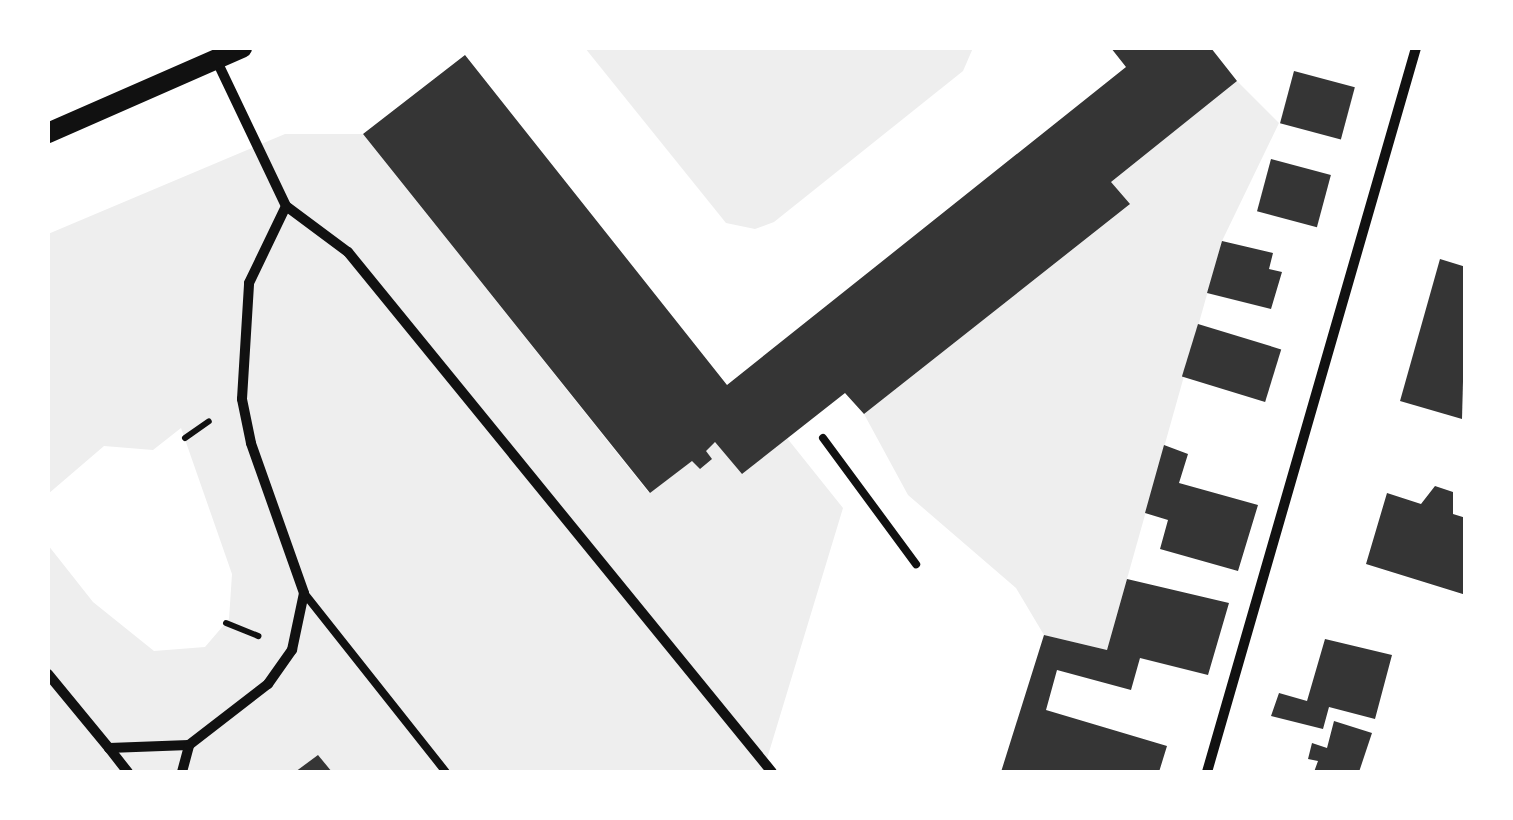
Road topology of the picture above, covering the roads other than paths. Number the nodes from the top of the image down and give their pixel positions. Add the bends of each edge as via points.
1 (242, 48) edge
2 (1416, 48) edge
3 (216, 59) junction
4 (48, 132) edge
5 (286, 206) junction
6 (823, 438) dead end
7 (916, 564) dead end
8 (304, 593) junction
9 (48, 674) edge
10 (190, 745) junction
11 (109, 748) junction
12 (128, 772) edge
13 (182, 772) edge
14 (446, 772) edge
15 (772, 772) edge
16 (1207, 772) edge

1 - 3 main road
2 - 16 street
3 - 4 main road
3 - 5 street
5 - 8 street via 249,284 242,399
5 - 15 street via 348,252
6 - 7 lane
8 - 10 street via 292,650 268,684
8 - 14 lane
9 - 11 street
10 - 11 street
10 - 13 street
11 - 12 street

